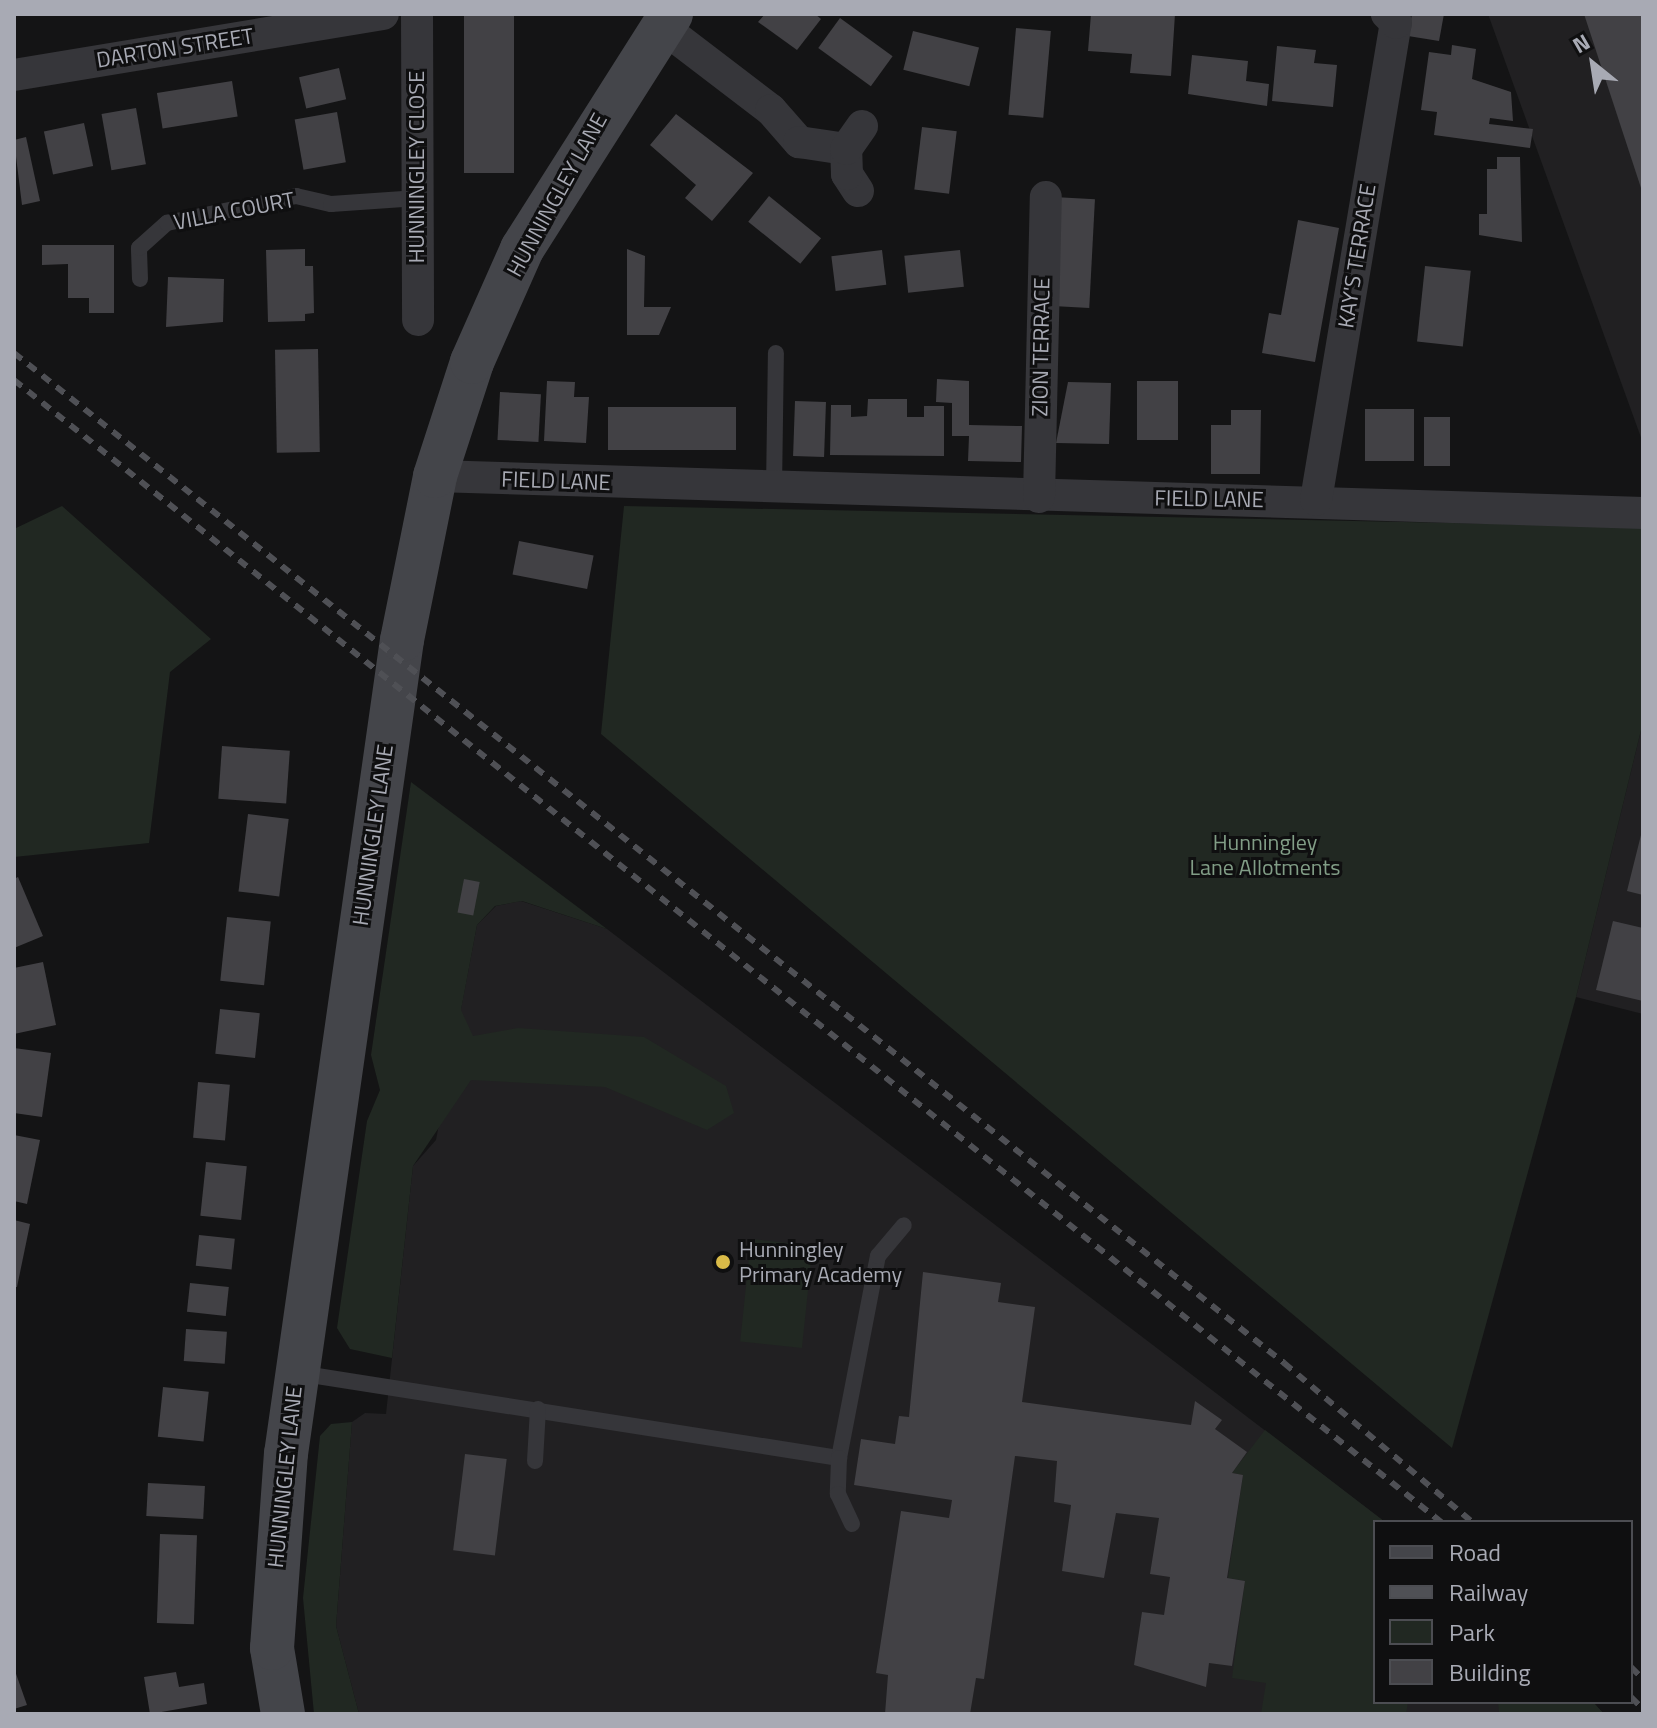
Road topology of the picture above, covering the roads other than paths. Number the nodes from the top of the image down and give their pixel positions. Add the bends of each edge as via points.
1 (383, 14) edge
2 (417, 14) edge
3 (1387, 14) edge
4 (666, 20) edge
5 (14, 75) edge
6 (858, 191) dead end
7 (1046, 197) dead end
8 (418, 198) junction
9 (140, 279) dead end
10 (418, 320) dead end
11 (776, 353) dead end
12 (435, 476) junction
13 (774, 490) junction
14 (1039, 497) junction
15 (1316, 500) junction
16 (1643, 513) edge
17 (904, 1225) dead end
18 (296, 1372) junction
19 (538, 1409) junction
20 (839, 1458) junction
21 (535, 1461) dead end
22 (852, 1524) dead end
23 (283, 1714) edge

1 - 5 street, DARTON STREET
2 - 8 street, HUNNINGLEY CLOSE
3 - 15 street, KAY'S TERRACE via 1396,23
4 - 6 street via 771,110 799,142 854,138
4 - 12 main road, HUNNINGLEY LANE via 522,249 472,362
7 - 14 street, ZION TERRACE
8 - 9 lane, VILLA COURT via 331,204 296,196 167,223 139,248
8 - 10 street, HUNNINGLEY CLOSE
11 - 13 lane
12 - 13 street, FIELD LANE
12 - 18 main road, HUNNINGLEY LANE via 402,640
13 - 14 street, FIELD LANE
14 - 15 street, FIELD LANE
15 - 16 street, FIELD LANE
17 - 20 lane via 878,1256
18 - 19 lane
18 - 23 main road, HUNNINGLEY LANE via 272,1648
19 - 20 lane
19 - 21 lane
20 - 22 lane via 838,1494

